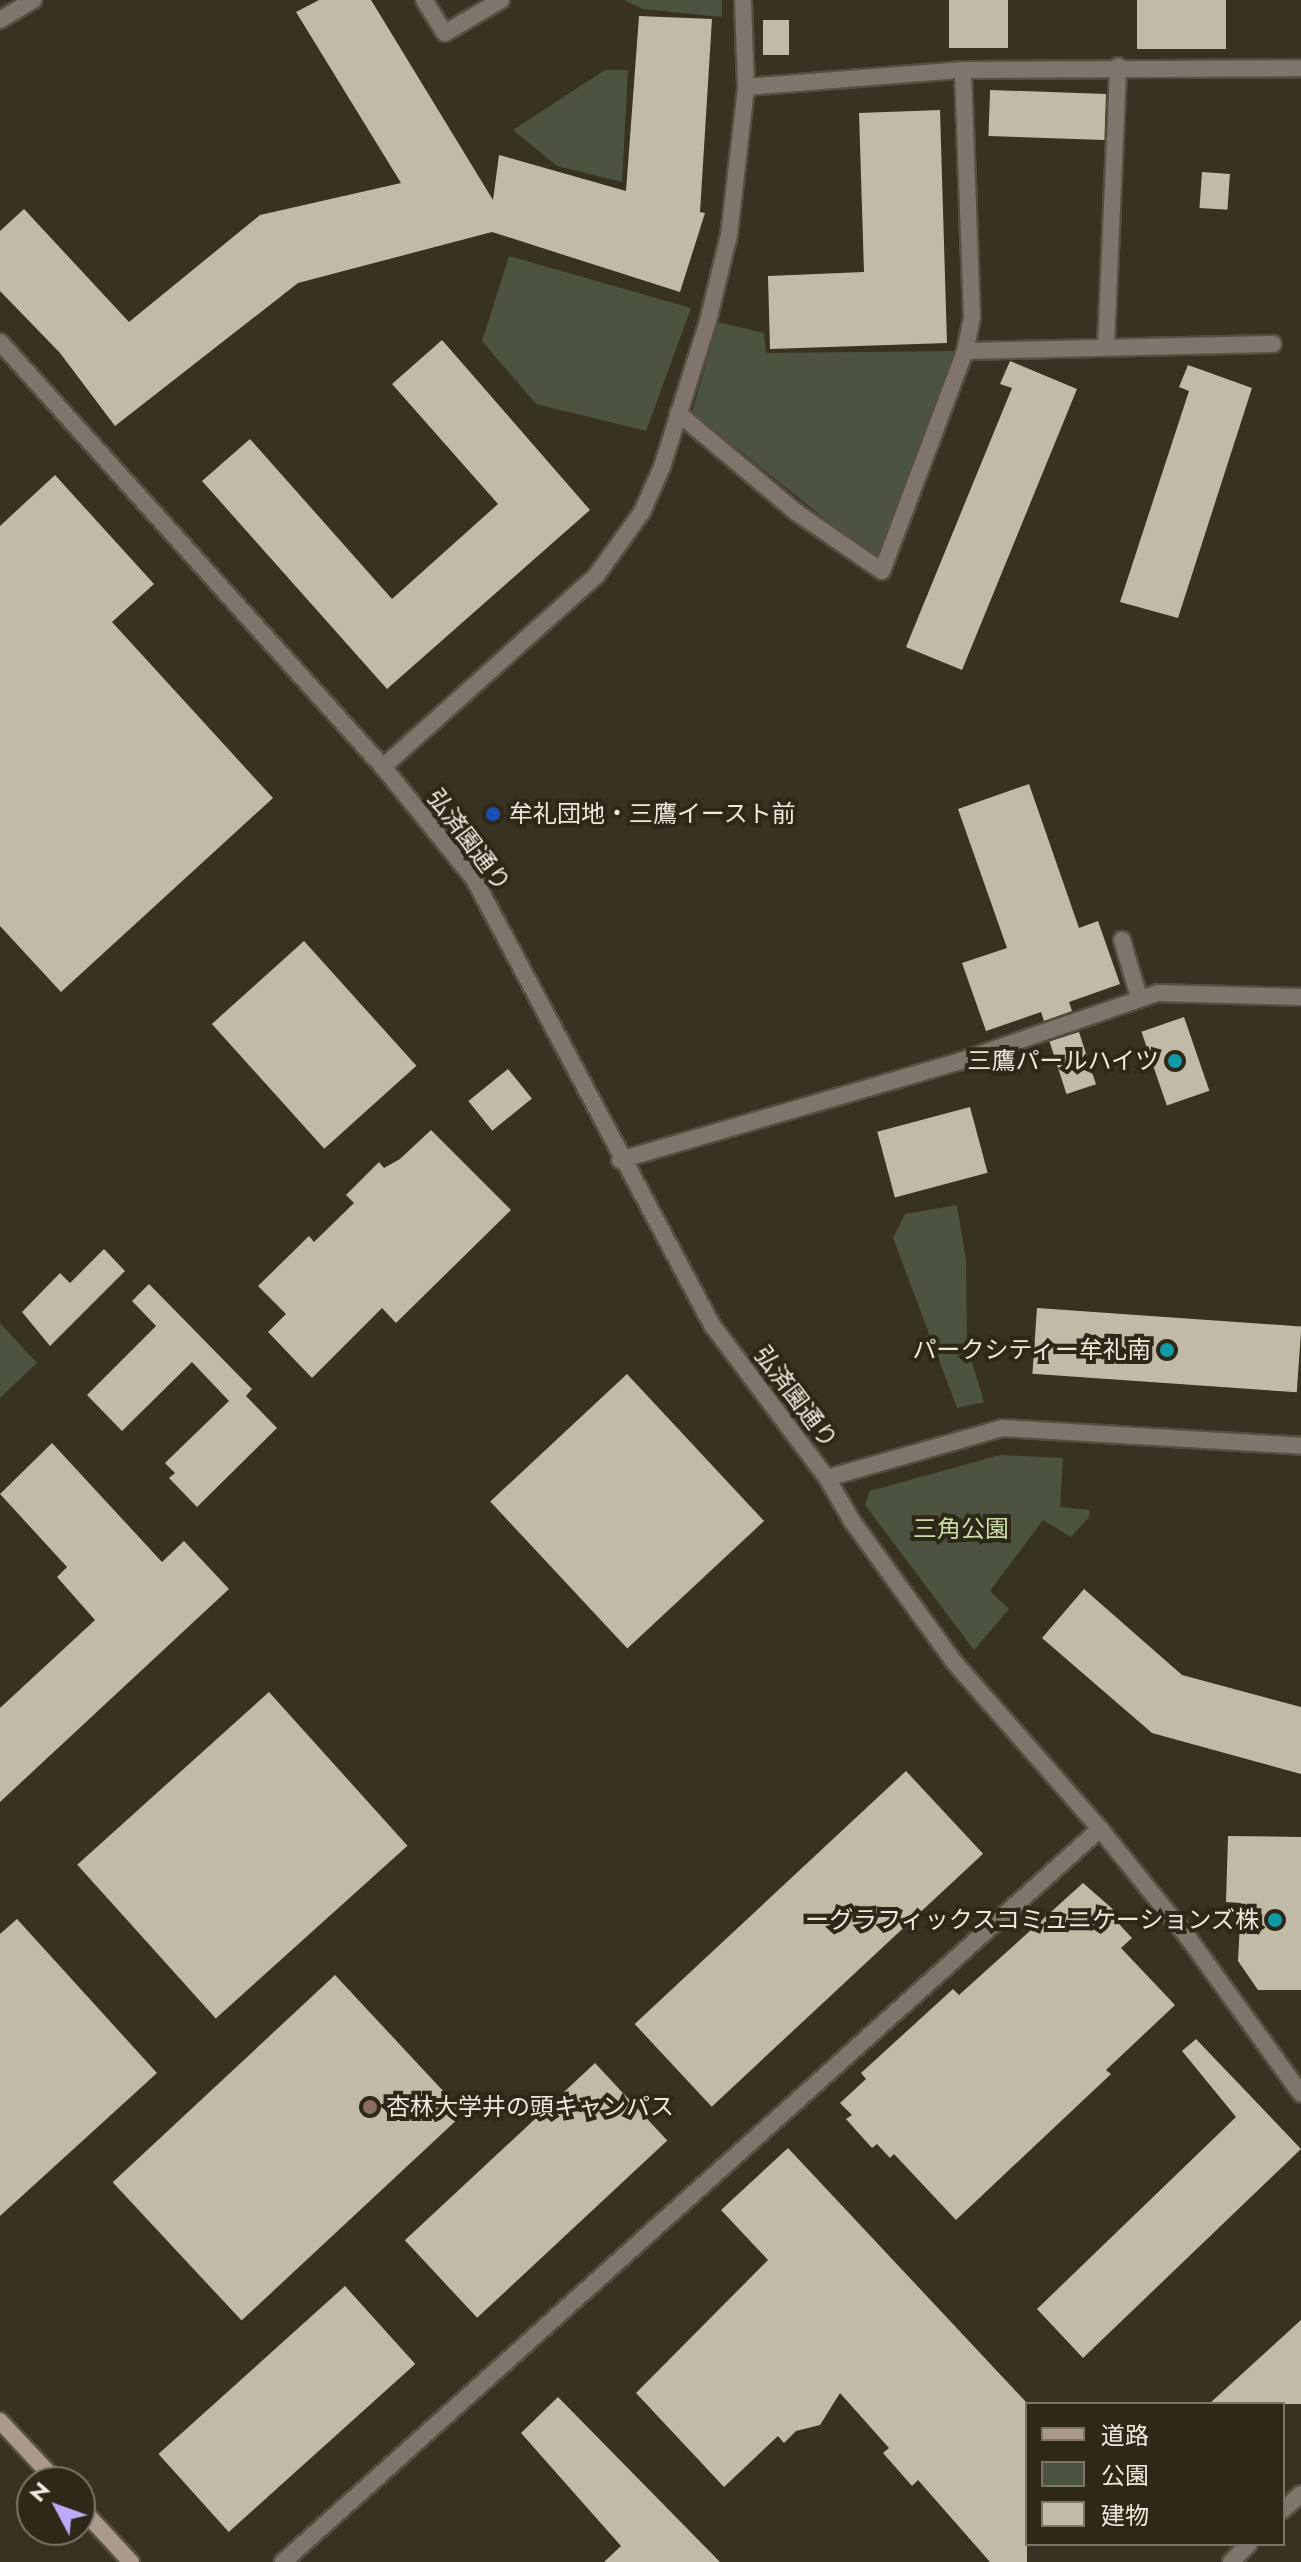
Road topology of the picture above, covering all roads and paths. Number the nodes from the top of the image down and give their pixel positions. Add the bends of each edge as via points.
1 (33, 0) edge
2 (424, 0) edge
3 (501, 0) edge
4 (743, 0) edge
5 (0, 20) edge
6 (1118, 66) junction
7 (1301, 68) edge
8 (963, 70) junction
9 (746, 87) junction
10 (0, 342) edge
11 (1273, 344) dead end
12 (1106, 345) junction
13 (965, 351) junction
14 (678, 413) junction
15 (383, 767) junction
16 (1122, 940) dead end
17 (1139, 997) junction
18 (1301, 997) edge
19 (620, 1160) junction
20 (1301, 1446) edge
21 (827, 1478) junction
22 (1100, 1829) junction
23 (1301, 2094) edge
24 (0, 2421) edge
25 (42, 2466) edge
26 (1301, 2494) edge
27 (1285, 2508) edge
28 (96, 2524) edge
29 (1247, 2546) edge
30 (131, 2562) edge
31 (283, 2562) edge
32 (1231, 2562) edge

1 - 5 street
2 - 3 street via 445,33
4 - 9 street
6 - 7 street
6 - 8 street
6 - 12 street
8 - 9 street
8 - 13 street via 972,317
9 - 14 street via 729,235
10 - 15 street, 弘済園通り
11 - 12 street
12 - 13 street
13 - 14 street via 882,571 796,512
14 - 15 street via 642,512 596,576
15 - 19 street, 弘済園通り via 474,879
16 - 17 street
17 - 18 street
17 - 19 street via 960,1061
19 - 21 street, 弘済園通り via 712,1325
20 - 21 street via 1002,1428
21 - 22 street, 弘済園通り via 954,1662
22 - 23 street via 1189,1939
22 - 31 street
24 - 25 main road
26 - 27 street
28 - 30 main road
29 - 32 street

